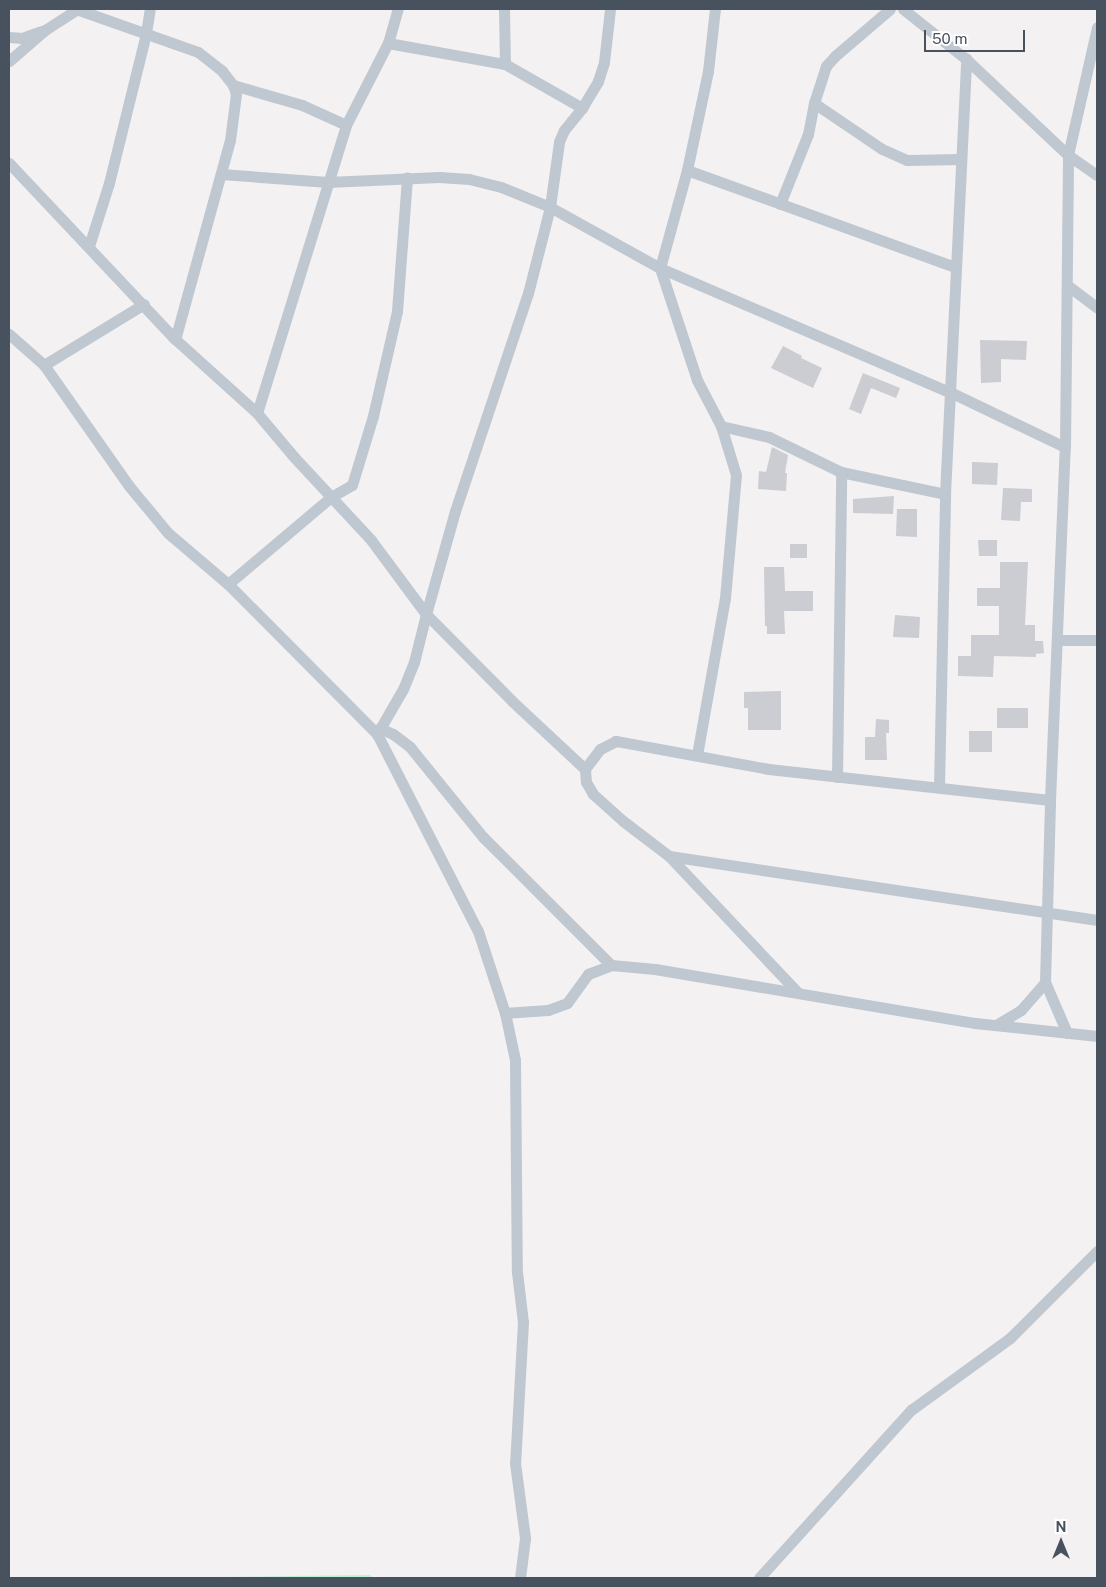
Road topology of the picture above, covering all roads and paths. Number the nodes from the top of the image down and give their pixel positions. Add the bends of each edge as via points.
1 (77, 9) edge
2 (150, 9) edge
3 (398, 9) edge
4 (504, 9) edge
5 (610, 9) edge
6 (716, 9) edge
7 (890, 9) edge
8 (902, 9) edge
9 (1097, 28) edge
10 (45, 30) junction
11 (146, 33) junction
12 (9, 37) edge
13 (388, 43) junction
14 (966, 59) junction
15 (9, 61) edge
16 (505, 64) junction
17 (233, 85) junction
18 (814, 103) junction
19 (582, 108) junction
20 (346, 125) junction
21 (1068, 155) junction
22 (960, 159) junction
23 (9, 162) edge
24 (687, 170) junction
25 (221, 174) junction
26 (1097, 175) edge
27 (407, 178) junction
28 (328, 182) junction
29 (780, 204) junction
30 (550, 207) junction
31 (89, 246) junction
32 (955, 267) junction
33 (660, 268) junction
34 (1067, 285) junction
35 (144, 304) junction
36 (1097, 308) edge
37 (9, 334) edge
38 (175, 339) junction
39 (44, 365) junction
40 (950, 392) junction
41 (257, 413) junction
42 (721, 426) junction
43 (1065, 447) junction
44 (841, 472) junction
45 (945, 494) junction
46 (331, 497) junction
47 (228, 584) junction
48 (426, 614) junction
49 (1057, 640) junction
50 (1097, 640) edge
51 (378, 731) junction
52 (697, 755) junction
53 (585, 770) junction
54 (837, 777) junction
55 (939, 786) junction
56 (1050, 800) junction
57 (669, 856) junction
58 (1047, 912) junction
59 (1097, 920) edge
60 (612, 965) junction
61 (1045, 982) junction
62 (797, 992) junction
63 (505, 1013) junction
64 (996, 1025) junction
65 (1067, 1033) junction
66 (1097, 1036) edge
67 (1097, 1250) edge
68 (520, 1578) edge
69 (759, 1578) edge

1 - 10 street
1 - 11 street
2 - 11 street
3 - 13 street
4 - 16 street
5 - 19 street via 604,62 598,81
6 - 24 street via 708,71
7 - 18 street via 826,66
8 - 14 street
9 - 21 street
10 - 12 street via 22,38
10 - 15 street
11 - 17 street via 208,58
11 - 31 street via 109,183
13 - 16 street
13 - 20 street
14 - 21 street
14 - 22 street
16 - 19 street
17 - 20 street via 302,105
17 - 25 street via 236,94 234,120
18 - 22 street via 882,149 907,160
18 - 29 street via 808,134
19 - 30 street via 564,130 559,142
20 - 28 street
21 - 26 street
21 - 34 street
22 - 32 street
23 - 31 street
24 - 29 street
24 - 33 street
25 - 28 street
25 - 38 street
27 - 28 street
27 - 30 street via 469,180 501,187
27 - 46 street via 397,311 374,416 352,485
28 - 41 street
29 - 32 street
30 - 33 street
30 - 48 street via 528,293 455,512
31 - 35 street
32 - 40 street
33 - 40 street
33 - 42 street via 697,380
34 - 36 street
34 - 43 street
35 - 38 street
35 - 39 street
37 - 39 street
38 - 41 street
39 - 47 street via 129,486 163,526
40 - 43 street
40 - 45 street
41 - 46 street
42 - 44 street via 769,437
42 - 52 street via 736,475 726,598
43 - 49 street
44 - 45 street
44 - 54 street
45 - 55 street
46 - 47 street
46 - 48 street via 372,540
47 - 51 street
48 - 51 street via 403,690
48 - 53 street
49 - 50 street
49 - 56 street
51 - 60 street via 393,734 410,747 482,837
51 - 63 street via 478,931
52 - 53 street via 616,741 600,749
52 - 54 street via 769,769
53 - 57 street via 586,782 593,794
54 - 55 street
55 - 56 street
56 - 58 street
57 - 58 street
57 - 62 street
58 - 59 street
58 - 61 street
60 - 62 street
60 - 63 street via 588,974 567,1003 548,1010
61 - 64 street via 1021,1010
61 - 65 street
62 - 64 street
63 - 68 street via 515,1060 517,1272 523,1322 515,1462 525,1538
64 - 65 street
65 - 66 street
67 - 69 street via 1010,1338 911,1410

